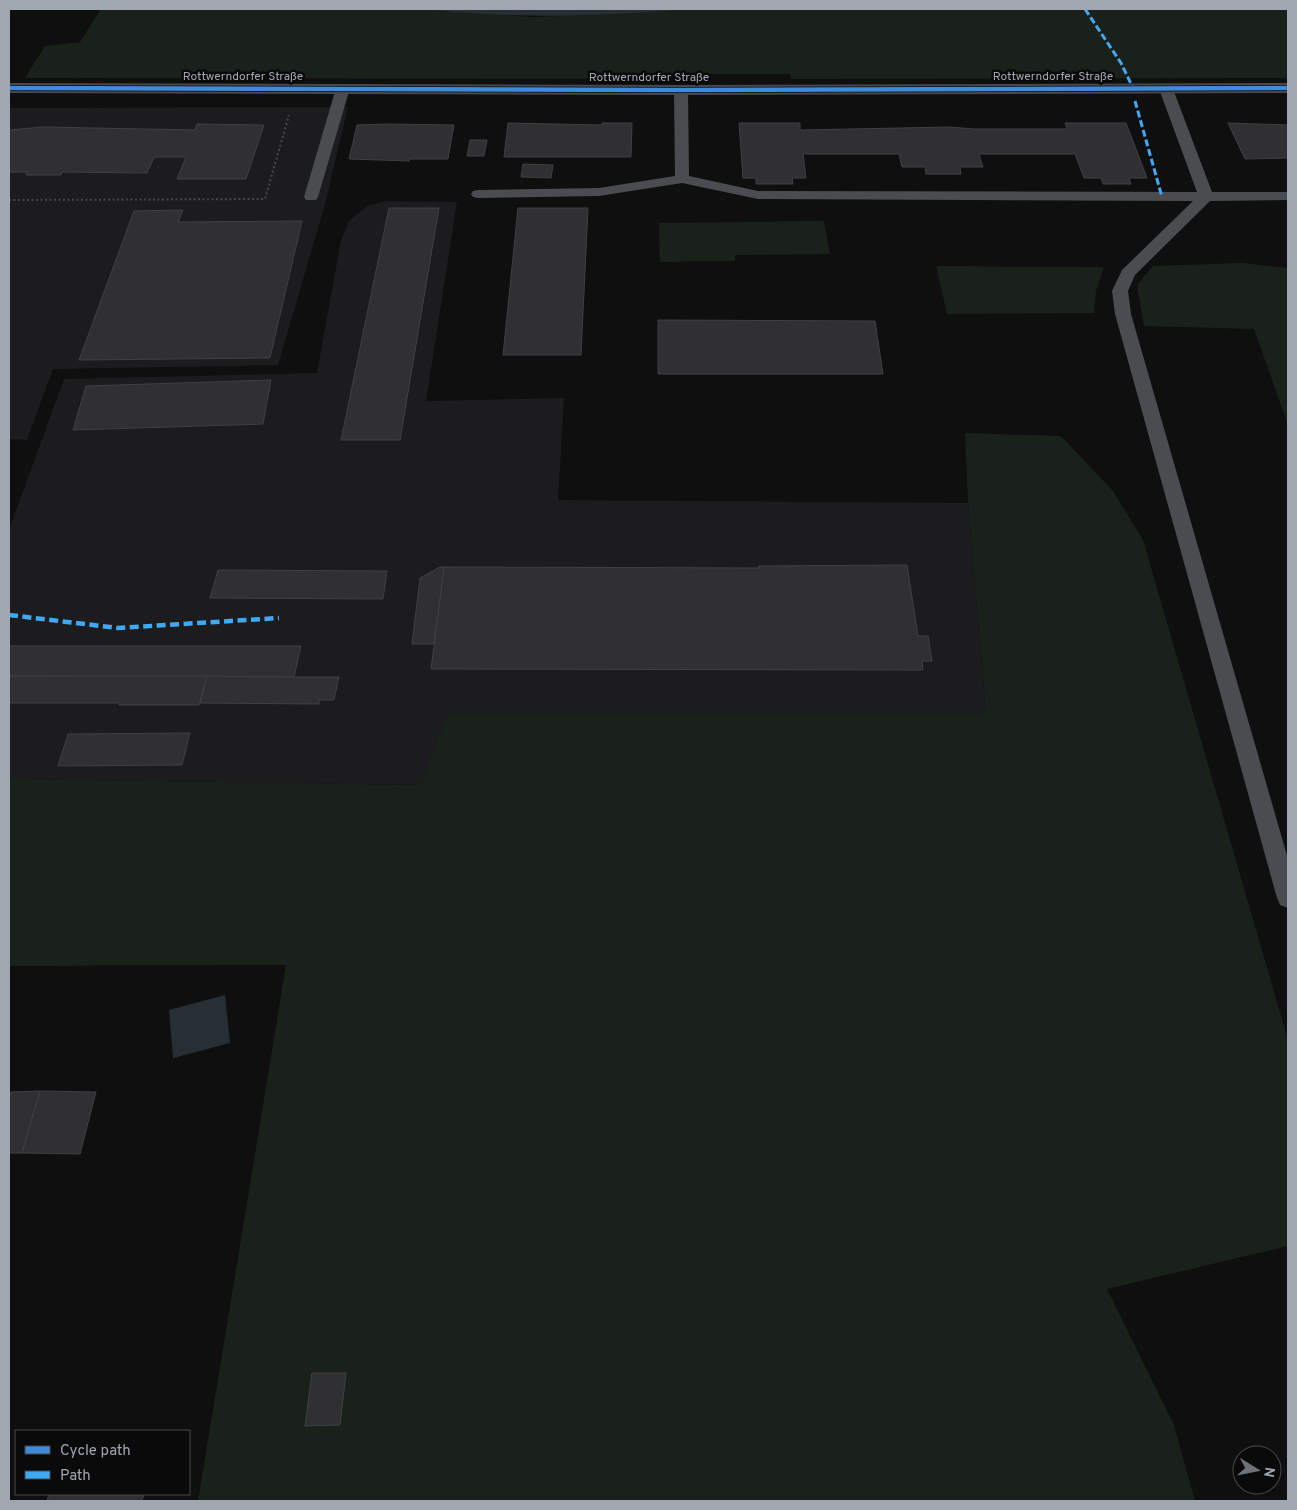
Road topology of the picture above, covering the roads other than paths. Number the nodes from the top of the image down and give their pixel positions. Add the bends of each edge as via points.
1 (9, 88) edge
2 (343, 88) junction
3 (1166, 88) junction
4 (1288, 88) edge
5 (681, 90) junction
6 (682, 179) junction
7 (478, 194) dead end
8 (311, 196) dead end
9 (1288, 196) edge
10 (1206, 197) junction
11 (1288, 898) edge

1 - 2 main road, Rottwerndorfer Straße
2 - 5 main road, Rottwerndorfer Straße
2 - 8 lane
3 - 4 main road, Rottwerndorfer Straße
3 - 5 main road, Rottwerndorfer Straße
3 - 10 lane
5 - 6 lane
6 - 7 lane via 599,192
6 - 10 lane via 758,195
9 - 10 lane
10 - 11 lane via 1128,273 1120,291 1123,314

